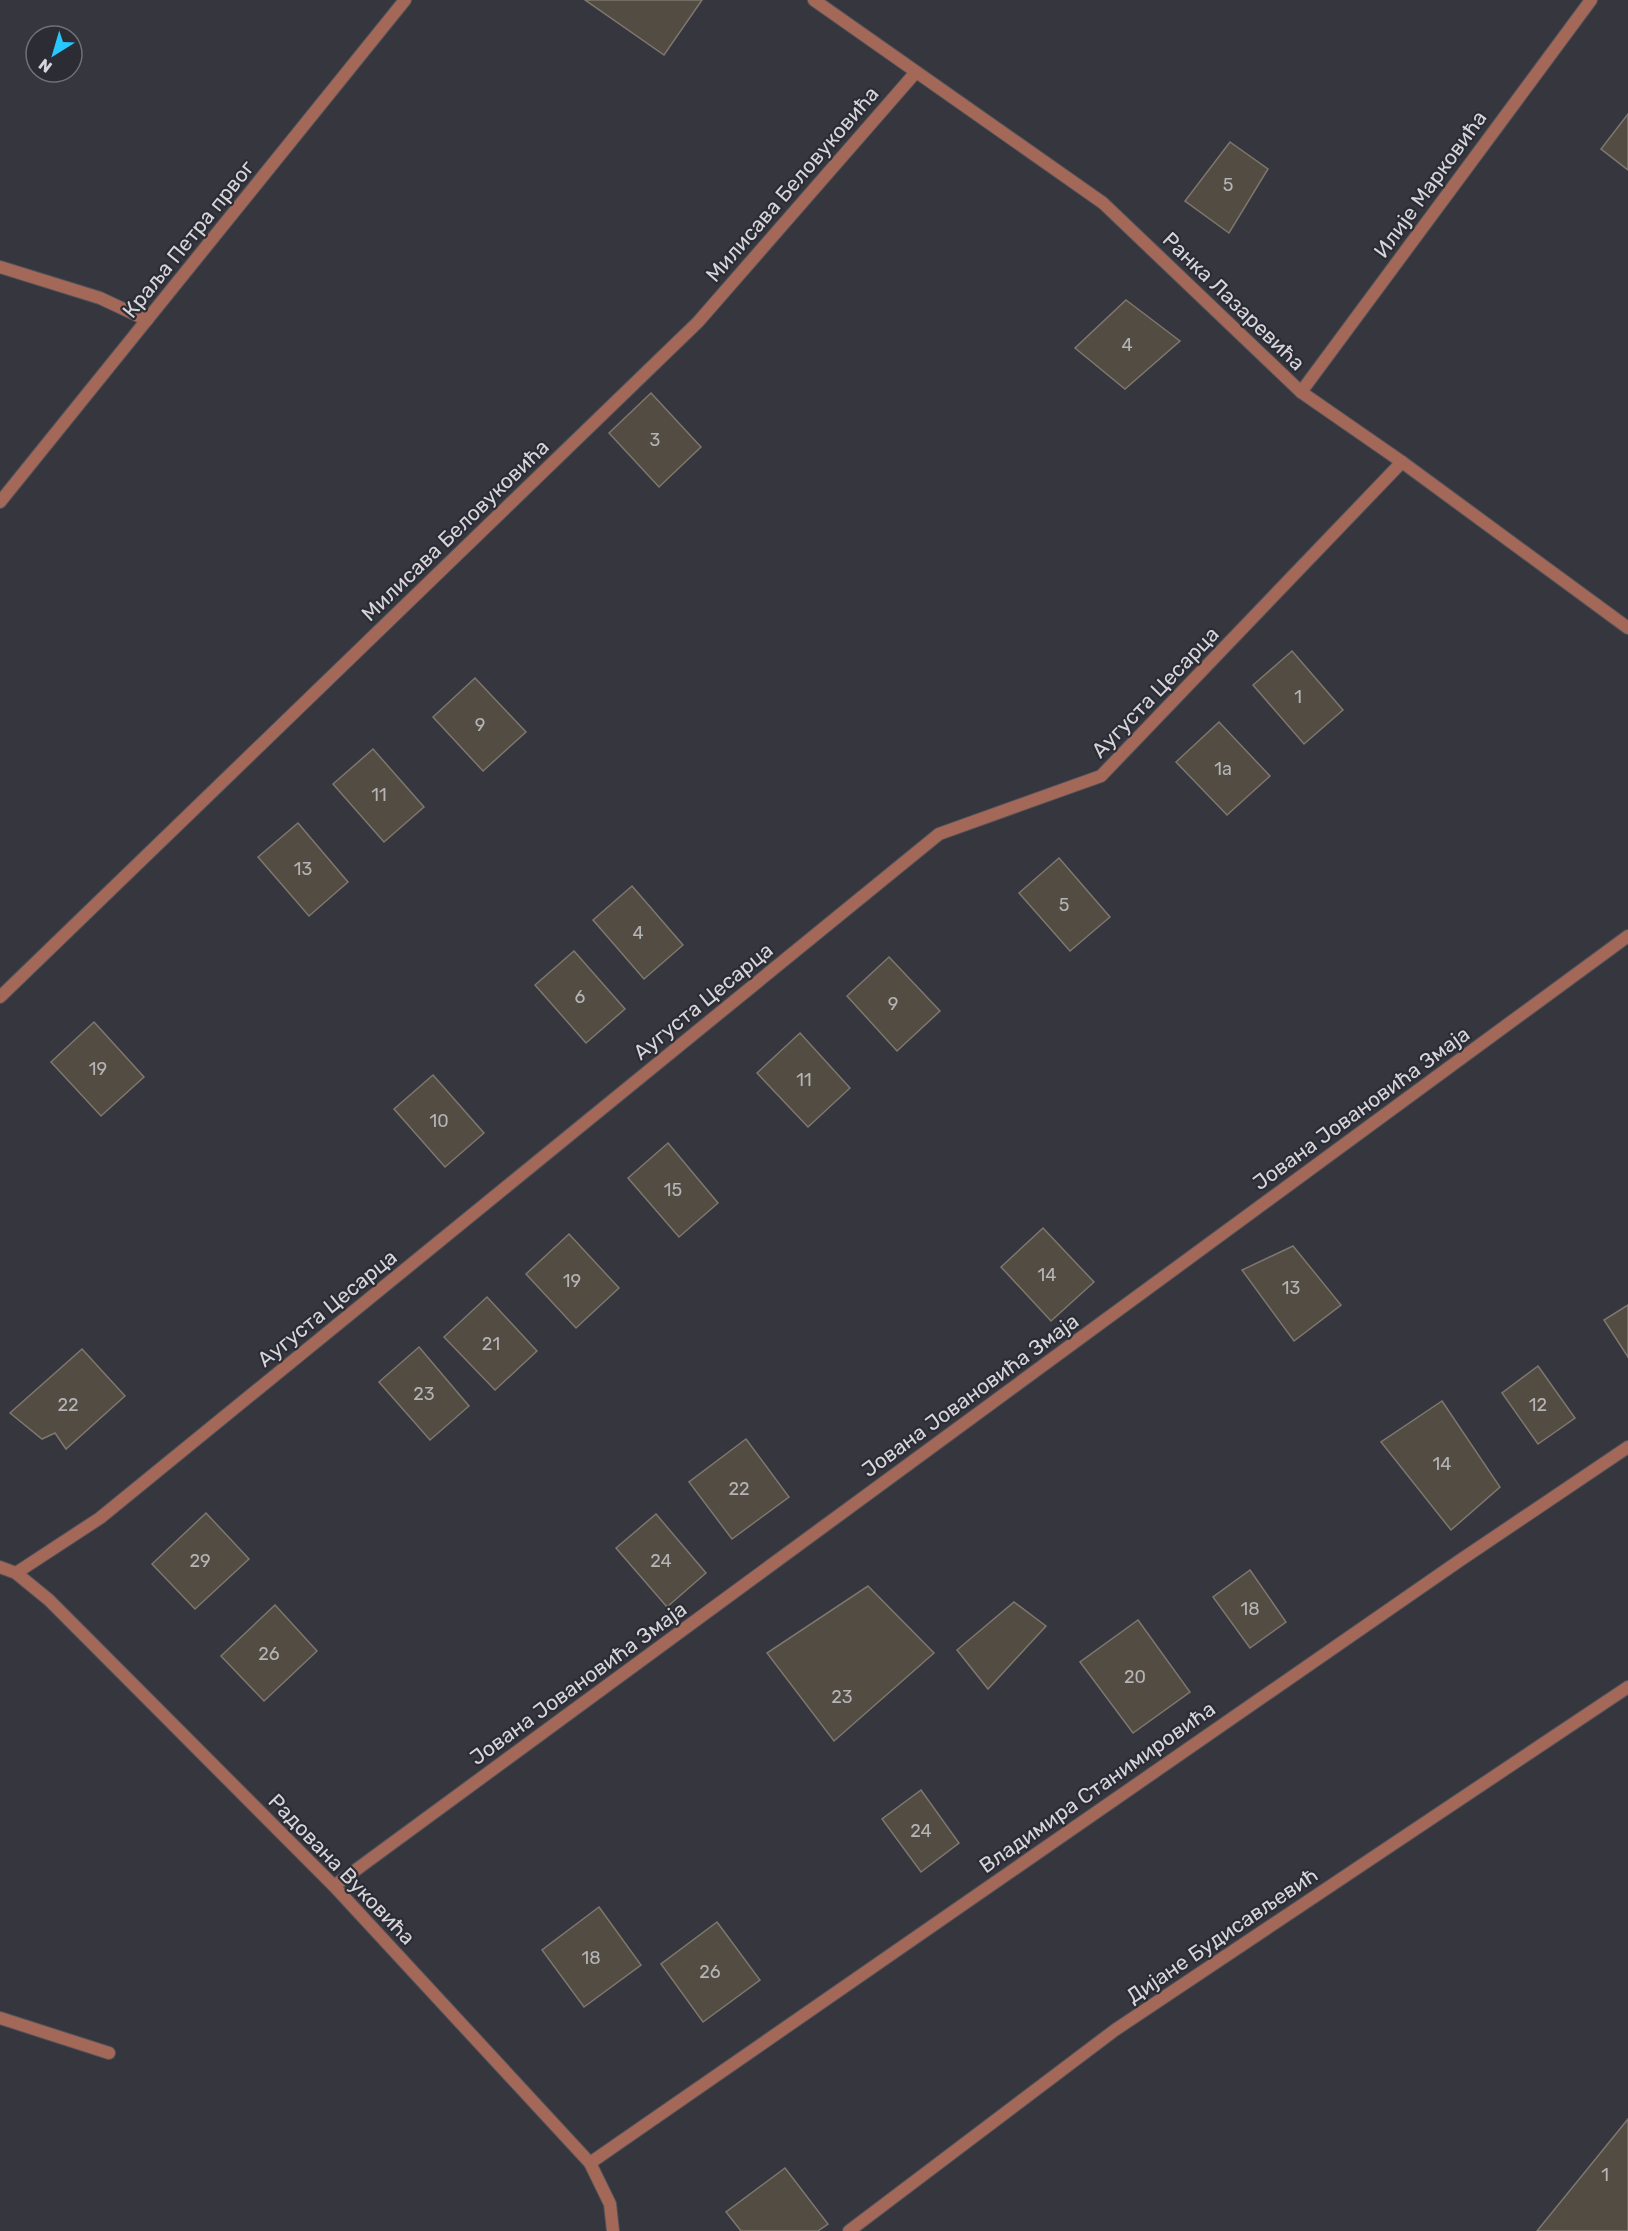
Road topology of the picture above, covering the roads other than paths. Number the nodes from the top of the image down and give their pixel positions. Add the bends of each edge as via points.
1 (405, 0) edge
2 (814, 0) edge
3 (1591, 0) edge
4 (916, 72) junction
5 (0, 267) edge
6 (147, 320) junction
7 (1301, 392) junction
8 (1402, 462) junction
9 (0, 502) edge
10 (1628, 628) edge
11 (1628, 936) edge
12 (0, 997) edge
13 (1628, 1447) edge
14 (0, 1567) edge
15 (16, 1573) junction
16 (1628, 1687) edge
17 (334, 1886) junction
18 (0, 2018) edge
19 (109, 2053) dead end
20 (590, 2163) junction
21 (613, 2231) edge
22 (849, 2231) edge

1 - 6 street, Краља Петра првог
2 - 4 street, Ранка Лазаревића
3 - 7 street, Илије Марковића
4 - 7 street, Ранка Лазаревића via 1103,203
4 - 12 street, Милисава Беловуковића via 698,322
5 - 6 street via 100,298
6 - 9 street, Краља Петра првог
7 - 8 street, Ранка Лазаревића
8 - 10 street, Ранка Лазаревића
8 - 15 street, Аугуста Цесарца via 1101,776 939,834 100,1518
11 - 17 street, Јована Јовановића Змаја
13 - 20 street, Владимира Станимировића
14 - 15 street, Радована Вуковића
15 - 17 street, Радована Вуковића via 49,1600
16 - 22 street, Дијане Будисављевић via 1115,2030
17 - 20 street, Радована Вуковића
18 - 19 street
20 - 21 street, Радована Вуковића via 610,2204

